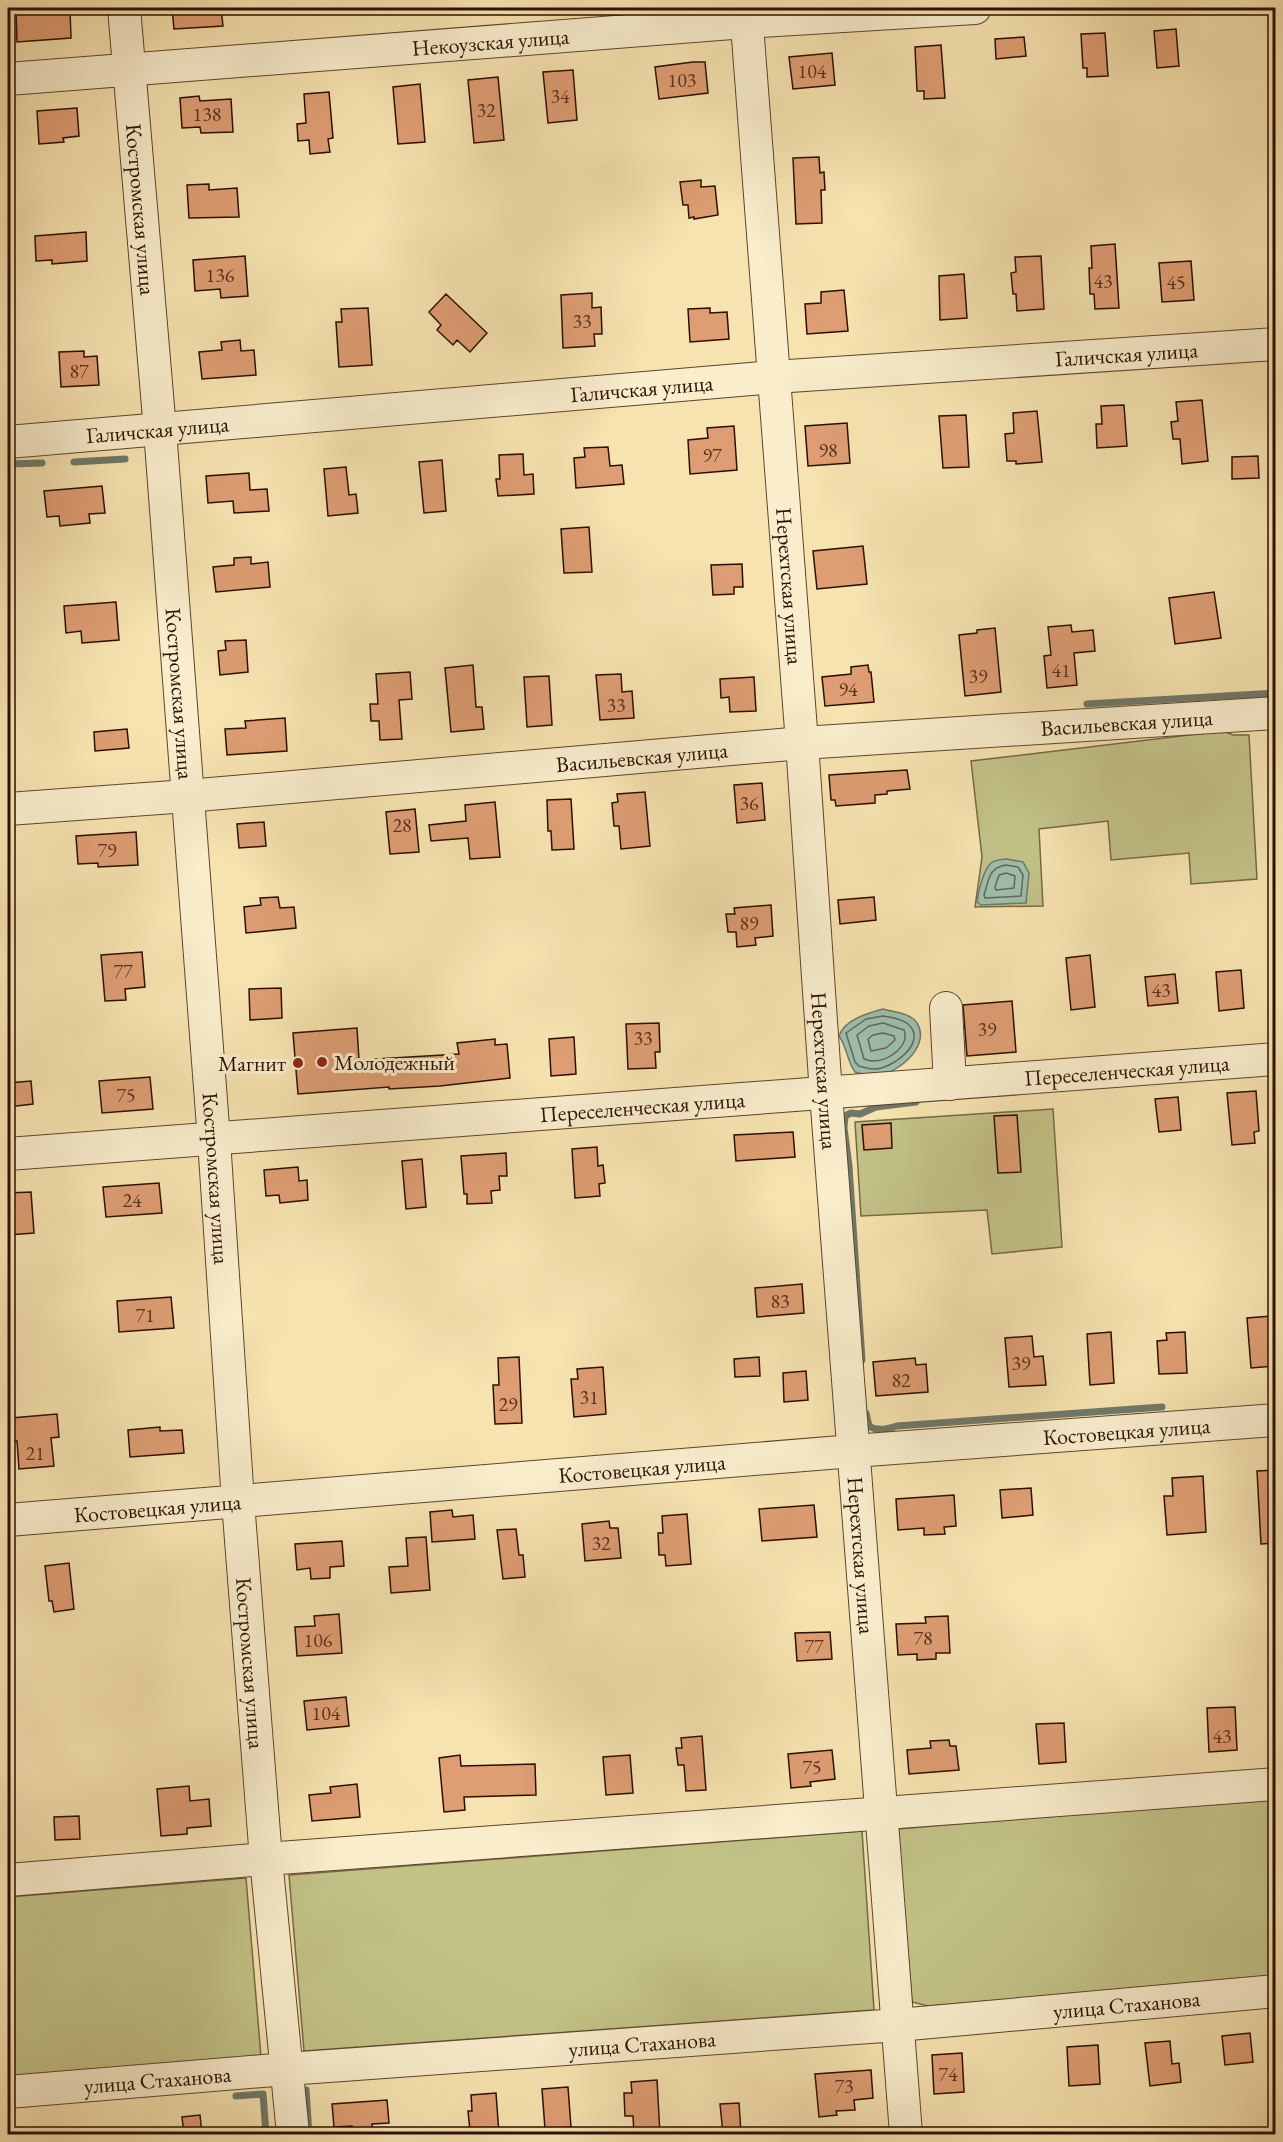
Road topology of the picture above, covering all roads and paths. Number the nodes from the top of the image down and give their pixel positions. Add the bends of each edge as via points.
1 (124, 8) edge
2 (975, 8) edge
3 (744, 15) edge
4 (129, 69) junction
5 (8, 79) edge
6 (1275, 344) edge
7 (774, 377) junction
8 (160, 430) junction
9 (8, 442) edge
10 (1275, 713) edge
11 (802, 743) junction
12 (187, 796) junction
13 (8, 809) edge
14 (946, 1008) dead end
15 (1275, 1059) edge
16 (950, 1084) junction
17 (826, 1094) junction
18 (214, 1140) junction
19 (8, 1154) edge
20 (1275, 1420) edge
21 (853, 1451) junction
22 (238, 1502) junction
23 (8, 1520) edge
24 (1275, 1784) edge
25 (881, 1813) junction
26 (266, 1859) junction
27 (8, 1880) edge
28 (1275, 1991) edge
29 (898, 2025) junction
30 (287, 2069) junction
31 (8, 2092) edge
32 (293, 2134) edge
33 (906, 2134) edge

1 - 4 street, Костромская улица
2 - 3 street, Некоузская улица
3 - 4 street, Некоузская улица
3 - 7 street, Нерехтская улица
4 - 5 street, Некоузская улица
4 - 8 street, Костромская улица
6 - 7 street, Галичская улица
7 - 8 street, Галичская улица
7 - 11 street, Нерехтская улица
8 - 9 street, Галичская улица
8 - 12 street, Костромская улица
10 - 11 street, Васильевская улица
11 - 12 street, Васильевская улица
11 - 17 street, Нерехтская улица
12 - 13 street, Васильевская улица
12 - 18 street, Костромская улица
14 - 16 street
15 - 16 street, Переселенческая улица
16 - 17 street, Переселенческая улица
17 - 18 street, Переселенческая улица
17 - 21 street, Нерехтская улица
18 - 19 street, Переселенческая улица
18 - 22 street, Костромская улица
20 - 21 street, Костовецкая улица
21 - 22 street, Костовецкая улица
21 - 25 street, Нерехтская улица
22 - 23 street, Костовецкая улица
22 - 26 street, Костромская улица
24 - 25 street
25 - 26 street
25 - 29 street, Нерехтская улица
26 - 27 street
26 - 30 street, Костромская улица
28 - 29 street, улица Стаханова
29 - 30 street, улица Стаханова
29 - 33 street, Нерехтская улица
30 - 31 street, улица Стаханова
30 - 32 street, Костромская улица

